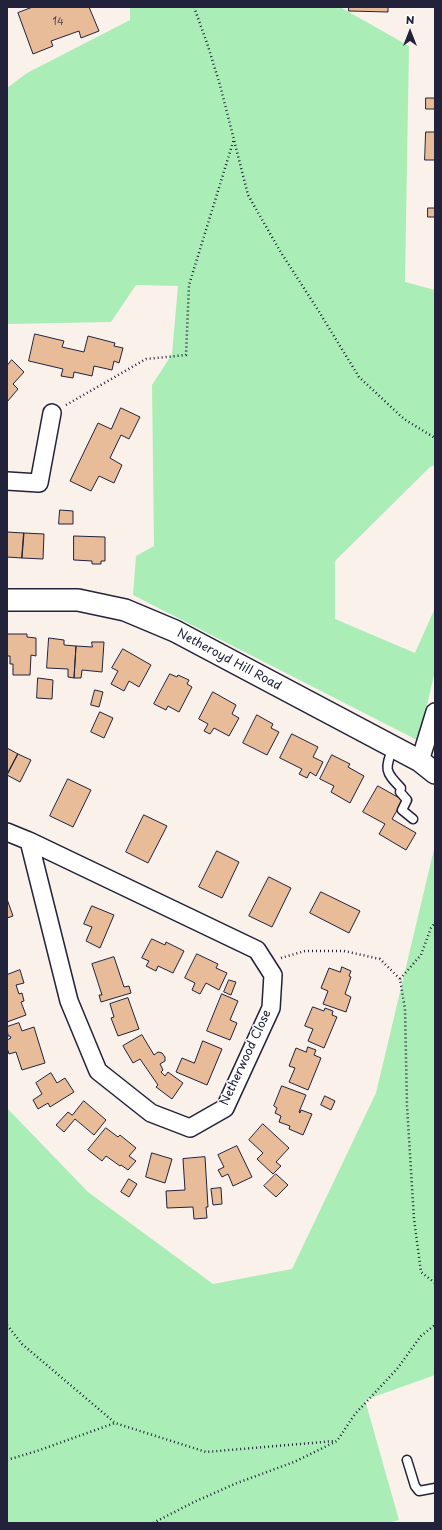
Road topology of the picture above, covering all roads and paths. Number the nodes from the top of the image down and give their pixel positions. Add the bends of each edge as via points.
1 (194, 7) edge
2 (234, 139) junction
3 (52, 413) joint
4 (435, 438) edge
5 (7, 481) edge
6 (7, 600) edge
7 (435, 712) edge
8 (393, 747) junction
9 (427, 767) edge
10 (413, 819) dead end
11 (7, 832) edge
12 (29, 841) junction
13 (435, 923) edge
14 (265, 963) junction
15 (400, 979) junction
16 (435, 1283) edge
17 (7, 1325) edge
18 (435, 1325) edge
19 (115, 1423) junction
20 (337, 1441) junction
21 (7, 1460) edge
22 (407, 1460) dead end
23 (435, 1488) edge
24 (153, 1523) edge

1 - 2 path via 220,85
2 - 3 path via 189,285 186,355 146,359
2 - 4 path via 248,195 358,377 404,419
3 - 5 street via 40,483
6 - 8 street, Netheroyd Hill Road via 78,600 125,610 175,631
7 - 9 street
8 - 9 street, Netheroyd Hill Road
8 - 10 lane via 387,772 407,800 402,810
11 - 12 street, Netherwood Close
12 - 14 street, Netherwood Close via 257,950
12 - 14 street, Netherwood Close via 69,1001 98,1071 151,1113 190,1128 225,1108 271,1008 273,975
13 - 15 path via 421,955
14 - 15 path via 305,951 344,951 380,959
15 - 16 path via 405,1010 407,1106 414,1219 421,1272
17 - 19 path via 22,1344
18 - 20 path via 421,1336 397,1370 355,1414
19 - 20 path via 206,1452
19 - 21 path
20 - 24 path via 294,1462 194,1502
22 - 23 lane via 419,1491

